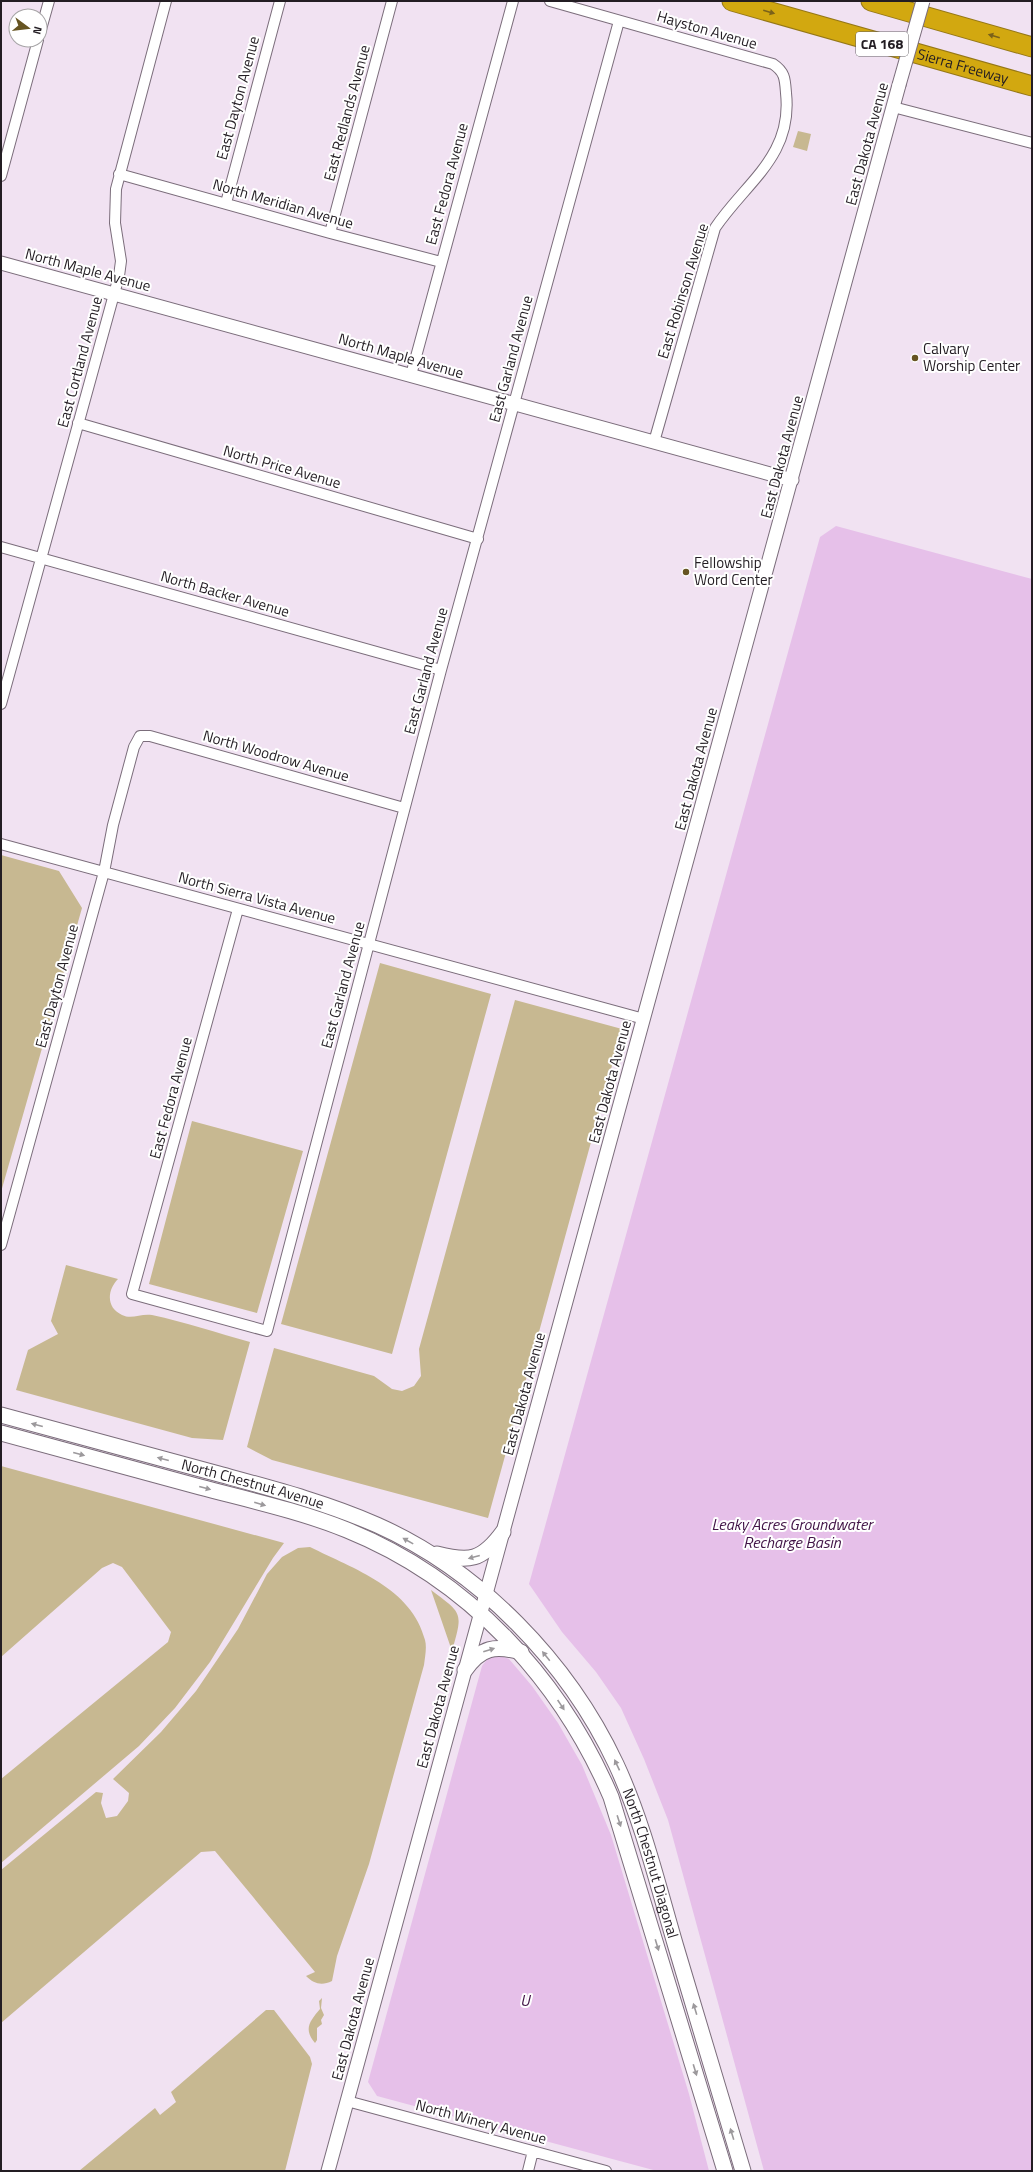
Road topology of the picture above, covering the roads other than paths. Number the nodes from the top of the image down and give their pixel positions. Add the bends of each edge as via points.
1 (166, 1) edge
2 (280, 1) edge
3 (392, 1) edge
4 (513, 1) edge
5 (550, 1) edge
6 (732, 1) edge
7 (871, 1) edge
8 (923, 1) edge
9 (619, 21) junction
10 (1032, 47) edge
11 (36, 48) edge
12 (783, 73) joint
13 (1032, 86) edge
14 (893, 107) junction
15 (1032, 143) edge
16 (118, 174) junction
17 (1, 176) edge
18 (226, 204) junction
19 (330, 233) junction
20 (441, 262) junction
21 (1, 263) edge
22 (114, 294) junction
23 (412, 375) junction
24 (514, 405) junction
25 (78, 423) junction
26 (654, 442) junction
27 (792, 480) junction
28 (478, 539) junction
29 (1, 547) edge
30 (42, 558) junction
31 (441, 670) junction
32 (1, 704) edge
33 (140, 736) joint
34 (404, 808) junction
35 (1, 844) edge
36 (104, 872) junction
37 (238, 909) junction
38 (370, 945) junction
39 (644, 1020) junction
40 (1, 1245) edge
41 (267, 1331) joint
42 (1, 1415) edge
43 (1, 1433) edge
44 (227, 1477) junction
45 (223, 1493) junction
46 (503, 1532) junction
47 (428, 1552) junction
48 (486, 1595) junction
49 (481, 1613) junction
50 (520, 1652) junction
51 (465, 1670) junction
52 (347, 2101) junction
53 (533, 2151) junction
54 (328, 2171) edge
55 (528, 2171) edge
56 (606, 2171) edge
57 (725, 2171) edge
58 (743, 2171) edge

1 - 16 street, East Cortland Avenue
2 - 18 street, East Dayton Avenue
3 - 19 street, East Redlands Avenue
4 - 20 street, East Fedora Avenue
5 - 9 street, Hayston Avenue
6 -> 13 highway, Sierra Freeway / CA 168
10 -> 7 highway, CA 168
8 - 14 street, East Dakota Avenue, bridge
9 - 12 street, Hayston Avenue via 773,64
9 - 24 street, East Garland Avenue
11 - 17 street
12 - 26 street, East Robinson Avenue via 787,98 783,136 768,165 734,202 715,228
14 - 15 street
14 - 27 street, East Dakota Avenue
16 - 18 street, North Meridian Avenue
16 - 22 street, East Cortland Avenue via 114,206 121,262
18 - 19 street, North Meridian Avenue
19 - 20 street, North Meridian Avenue
20 - 23 street, East Fedora Avenue
21 - 22 street, North Maple Avenue
22 - 23 street, North Maple Avenue
22 - 25 street, East Cortland Avenue
23 - 24 street, North Maple Avenue
24 - 26 street, North Maple Avenue
24 - 28 street, East Garland Avenue
25 - 28 street, North Price Avenue
25 - 30 street, East Cortland Avenue
26 - 27 street, North Maple Avenue
27 - 39 street, East Dakota Avenue
28 - 31 street, East Garland Avenue
29 - 30 street, North Backer Avenue
30 - 31 street, North Backer Avenue
30 - 32 street, East Cortland Avenue
31 - 34 street, East Garland Avenue
33 - 34 street, North Woodrow Avenue via 150,736
33 - 36 street, East Dayton Avenue via 134,747 113,825
34 - 38 street, East Garland Avenue
35 - 36 street, North Sierra Vista Avenue
36 - 37 street, North Sierra Vista Avenue
36 - 40 street, East Dayton Avenue
37 - 38 street, North Sierra Vista Avenue
37 - 41 street, East Fedora Avenue via 132,1294
38 - 39 street, North Sierra Vista Avenue
38 - 41 street, East Garland Avenue
39 - 46 street, East Dakota Avenue
44 -> 42 main road, North Chestnut Avenue
43 -> 45 main road, North Chestnut Avenue
44 - 45 main road
47 -> 44 main road, North Chestnut Avenue via 380,1526 343,1511
45 -> 49 main road, North Chestnut Avenue via 311,1518 363,1537 430,1574
46 -> 47 main road via 483,1554 475,1558 460,1559
46 - 48 street, East Dakota Avenue
47 - 48 main road, North Chestnut Avenue
48 - 49 street, East Dakota Avenue
58 -> 48 main road, North Chestnut Diagonal via 640,1827 617,1765 585,1709 553,1665 524,1630
49 - 50 main road, North Chestnut Diagonal
49 - 51 street, East Dakota Avenue
51 -> 50 main road via 476,1656 494,1648
50 -> 57 main road, North Chestnut Diagonal via 548,1685 573,1723 611,1797
51 - 52 street, East Dakota Avenue
52 - 53 street, North Winery Avenue
52 - 54 street, East Dakota Avenue
53 - 55 street
53 - 56 street, North Winery Avenue

